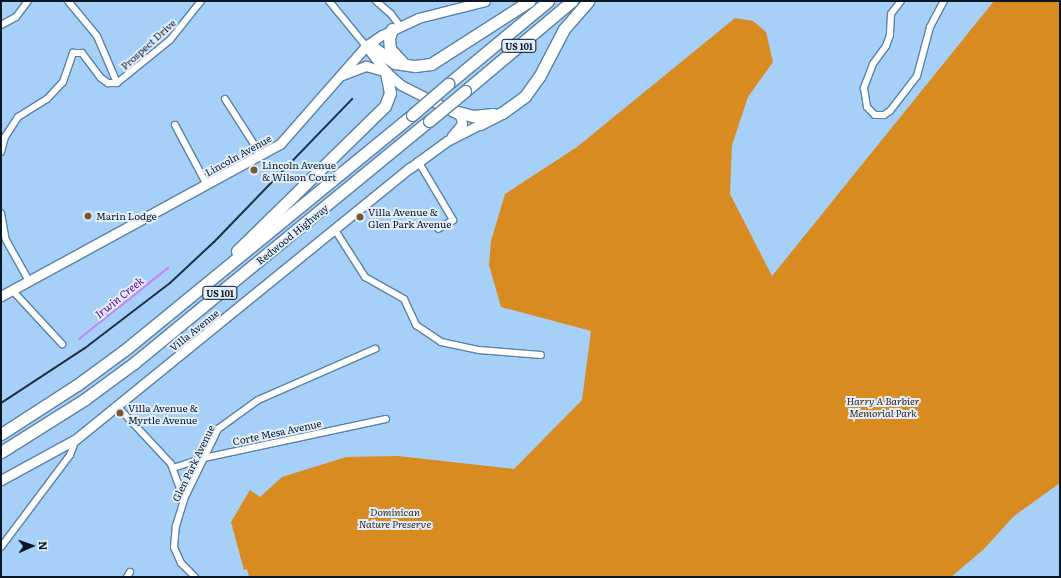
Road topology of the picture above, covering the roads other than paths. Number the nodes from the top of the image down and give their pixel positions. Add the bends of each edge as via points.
1 (28, 1) edge
2 (68, 1) edge
3 (201, 1) edge
4 (329, 1) edge
5 (376, 1) edge
6 (485, 1) edge
7 (529, 1) edge
8 (548, 1) edge
9 (572, 1) edge
10 (588, 1) edge
11 (901, 1) edge
12 (944, 1) edge
13 (1, 25) edge
14 (396, 27) junction
15 (366, 46) junction
16 (410, 66) junction
17 (386, 72) junction
18 (338, 76) junction
19 (117, 84) junction
20 (225, 99) dead end
21 (454, 110) junction
22 (502, 113) junction
23 (480, 124) joint
24 (176, 125) dead end
25 (447, 141) junction
26 (1, 152) edge
27 (261, 155) junction
28 (418, 161) junction
29 (207, 185) junction
30 (1, 213) edge
31 (438, 229) dead end
32 (335, 230) junction
33 (29, 281) junction
34 (208, 282) junction
35 (12, 290) junction
36 (1, 296) edge
37 (62, 344) dead end
38 (375, 349) dead end
39 (541, 355) dead end
40 (118, 406) junction
41 (386, 419) dead end
42 (1, 434) edge
43 (76, 439) junction
44 (1, 452) edge
45 (204, 458) junction
46 (173, 468) junction
47 (1, 480) edge
48 (184, 500) junction
49 (1, 547) edge
50 (195, 577) edge

1 - 13 street via 16,17
2 - 19 street via 97,36
3 - 19 street, Prospect Drive via 170,40
4 - 15 street
5 - 14 street via 391,14
6 - 14 main road, Lincoln Avenue via 430,14
7 - 16 highway via 440,60 426,65
8 - 34 highway, Redwood Highway / US 101, bridge
9 - 44 highway, Redwood Highway / US 101, bridge via 134,363 85,399
10 - 22 highway via 564,29 532,88 521,100
11 - 12 street via 892,14 886,46 873,64 864,88 867,107 876,115 884,115 890,110 917,76 930,27
14 - 15 main road, Lincoln Avenue
14 - 16 highway via 389,41 391,52
15 - 16 highway via 374,48 391,61
15 - 17 main road
15 - 18 main road, Lincoln Avenue
17 - 18 main road via 366,66
17 - 21 main road via 409,90
17 - 34 highway via 390,93 383,108 328,165 263,224
18 - 27 main road, Lincoln Avenue via 280,144
19 - 26 street, Prospect Drive via 108,83 101,78 82,53 73,53 63,82 47,99 18,117 5,137
20 - 27 street
21 - 22 highway via 473,116
21 - 25 main road, Villa Avenue via 462,117 462,124
22 - 23 highway
23 - 25 main road, Villa Avenue
24 - 29 street
25 - 28 main road, Villa Avenue
27 - 29 main road, Lincoln Avenue
28 - 31 street via 453,220
28 - 32 main road, Villa Avenue
29 - 33 main road, Lincoln Avenue
30 - 33 street via 6,240
32 - 39 street via 365,277 404,299 416,325 441,342 479,350
32 - 40 main road, Villa Avenue
33 - 35 main road, Lincoln Avenue
34 - 42 highway, Redwood Highway / US 101 via 102,368
35 - 36 main road, Lincoln Avenue
35 - 37 street
38 - 45 street, Glen Park Avenue via 258,400 218,428
40 - 43 main road, Villa Avenue
40 - 46 street
41 - 45 street, Corte Mesa Avenue
43 - 47 main road
43 - 49 street, Villa Avenue via 70,455
45 - 46 street, Corte Mesa Avenue
45 - 48 street, Glen Park Avenue
46 - 48 street
48 - 50 street, Glen Park Avenue via 176,526 174,547 181,563

